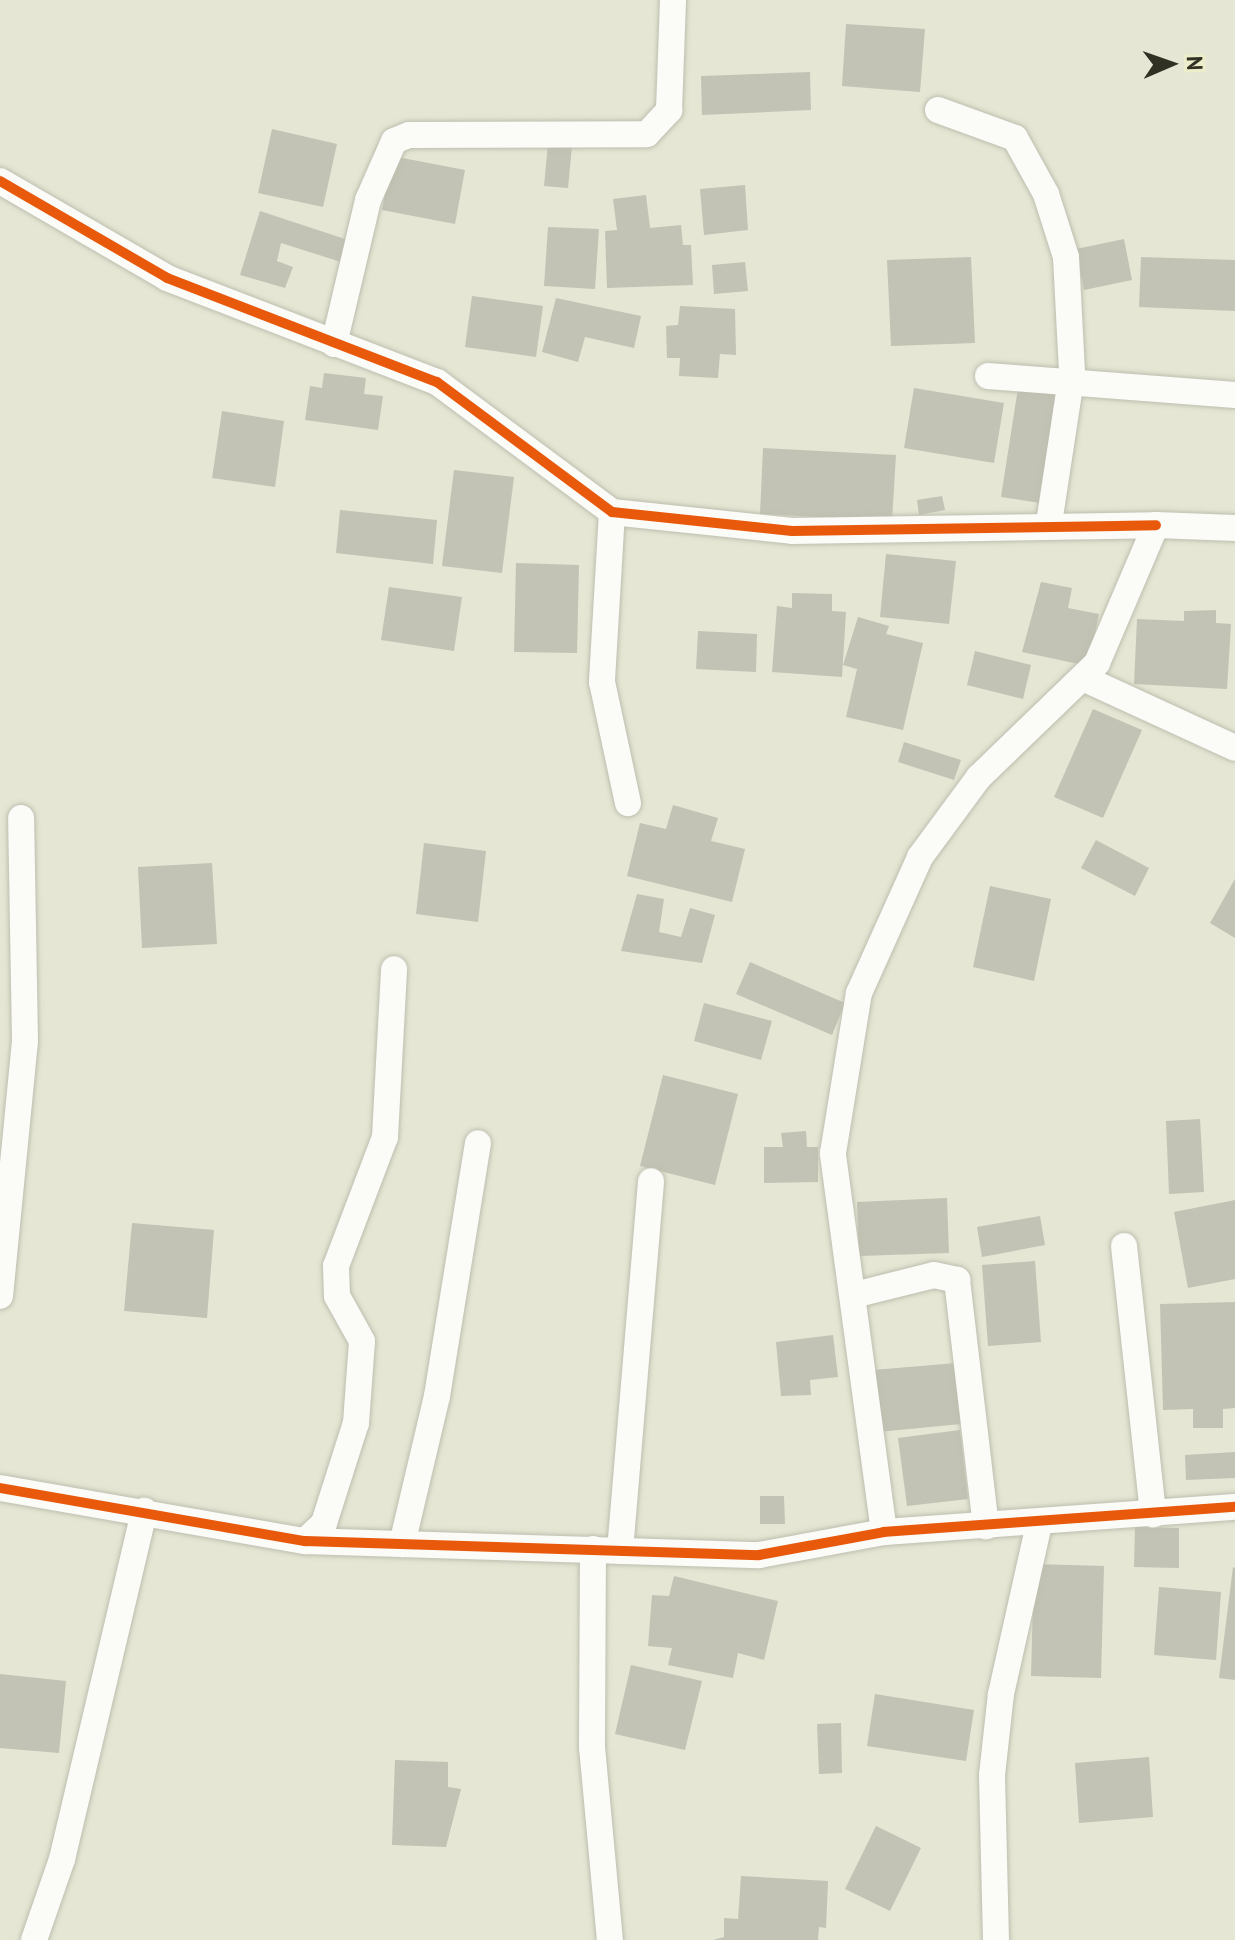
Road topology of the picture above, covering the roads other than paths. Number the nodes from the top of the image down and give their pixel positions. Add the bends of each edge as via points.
1 (673, 0) edge
2 (938, 110) dead end
3 (0, 181) edge
4 (334, 344) junction
5 (988, 376) dead end
6 (1070, 382) junction
7 (1235, 395) edge
8 (612, 512) junction
9 (1049, 524) junction
10 (1156, 525) junction
11 (1235, 528) edge
12 (1083, 678) junction
13 (1235, 748) edge
14 (628, 803) dead end
15 (21, 818) dead end
16 (394, 969) dead end
17 (478, 1143) dead end
18 (651, 1181) dead end
19 (1124, 1246) dead end
20 (854, 1295) junction
21 (0, 1296) edge
22 (0, 1488) edge
23 (1235, 1507) edge
24 (144, 1511) junction
25 (1153, 1514) junction
26 (1039, 1524) junction
27 (986, 1526) junction
28 (884, 1532) junction
29 (305, 1541) junction
30 (402, 1544) junction
31 (593, 1549) junction
32 (620, 1551) junction
33 (34, 1940) edge
34 (610, 1940) edge
35 (996, 1940) edge

1 - 4 street via 669,110 647,134 409,135 394,141 368,200
2 - 6 street via 1015,138 1032,162 1066,257 1074,329
3 - 4 street via 167,278
4 - 8 street via 468,400
5 - 6 street
6 - 7 street
6 - 9 street
8 - 9 street via 792,531
8 - 14 street via 602,682
9 - 10 street
10 - 11 street
10 - 12 street via 1097,663
12 - 13 street
12 - 20 street via 979,777 920,857 859,993 833,1153
15 - 21 street via 25,1041
16 - 29 street via 385,1137 363,1209 336,1266 337,1296 362,1341 356,1423 324,1523
17 - 30 street via 437,1396
18 - 32 street
19 - 25 street
20 - 27 street via 934,1275 957,1280
20 - 28 street
22 - 24 street
23 - 25 street
24 - 29 street
24 - 33 street via 62,1859
25 - 26 street
26 - 27 street
26 - 35 street via 1001,1694 992,1775
27 - 28 street
28 - 32 street via 759,1555
29 - 30 street
30 - 31 street
31 - 32 street
31 - 34 street via 593,1762

